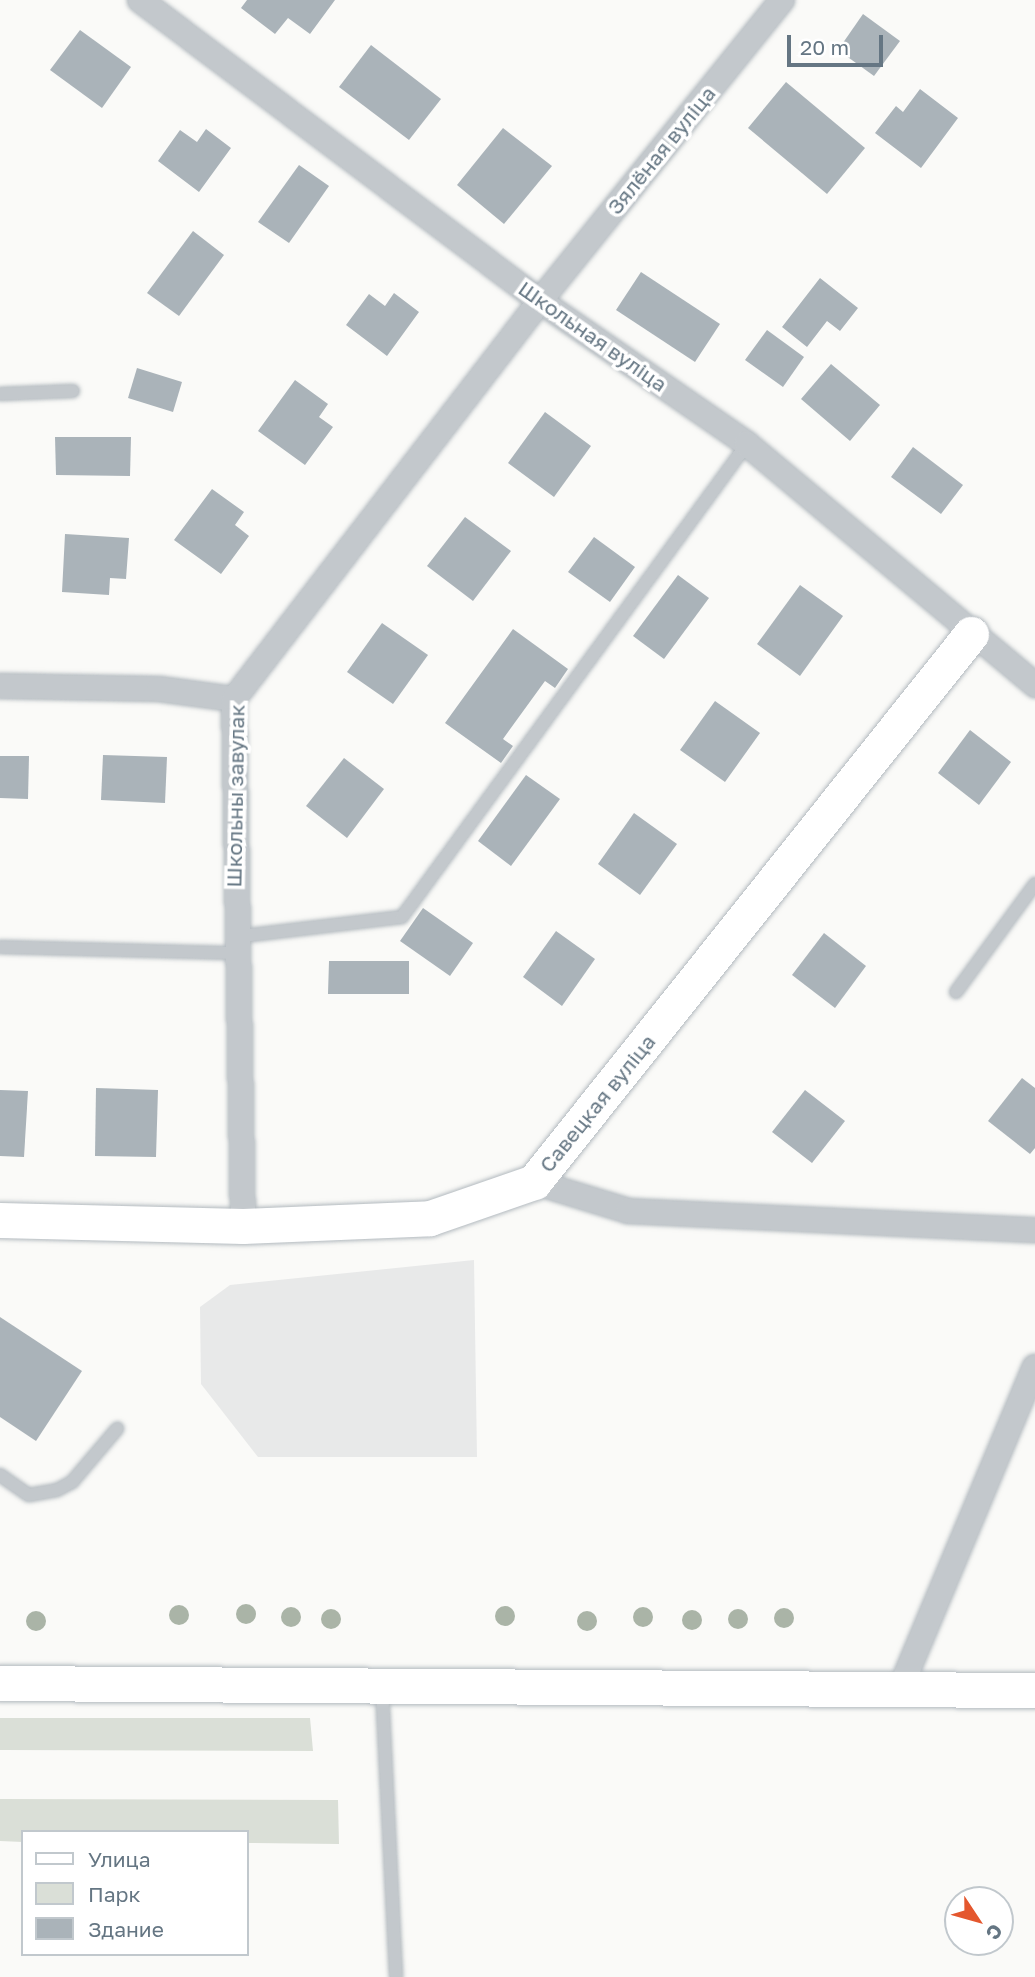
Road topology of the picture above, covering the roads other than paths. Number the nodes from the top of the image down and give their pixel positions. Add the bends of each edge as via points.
1 (140, 0) edge
2 (782, 0) edge
3 (540, 301) junction
4 (73, 391) dead end
5 (0, 394) edge
6 (747, 444) junction
7 (971, 634) junction
8 (1035, 685) edge
9 (0, 686) edge
10 (234, 699) junction
11 (1035, 884) edge
12 (234, 945) junction
13 (0, 947) edge
14 (956, 992) dead end
15 (534, 1182) junction
16 (0, 1220) edge
17 (243, 1226) junction
18 (1035, 1230) edge
19 (1035, 1367) edge
20 (117, 1429) dead end
21 (0, 1475) edge
22 (0, 1683) edge
23 (382, 1685) junction
24 (900, 1689) junction
25 (1035, 1690) edge
26 (396, 1977) edge

1 - 3 street, Школьная вуліца
2 - 3 street, Зялёная вуліца
3 - 6 street, Школьная вуліца
3 - 10 street, Школьны завулак
4 - 5 lane
6 - 7 street, Школьная вуліца
6 - 12 lane via 402,917
7 - 8 street, Школьная вуліца
7 - 15 street, Савецкая вуліца
9 - 10 street via 159,689
10 - 12 street, Школьны завулак
11 - 14 lane
12 - 13 lane
12 - 17 street, Школьны завулак
15 - 17 street, Савецкая вуліца via 430,1218
15 - 18 street via 628,1211
16 - 17 street, Савецкая вуліца
19 - 24 street
20 - 21 lane via 72,1482 57,1490 29,1495
22 - 23 street
23 - 24 street
23 - 26 lane
24 - 25 street

